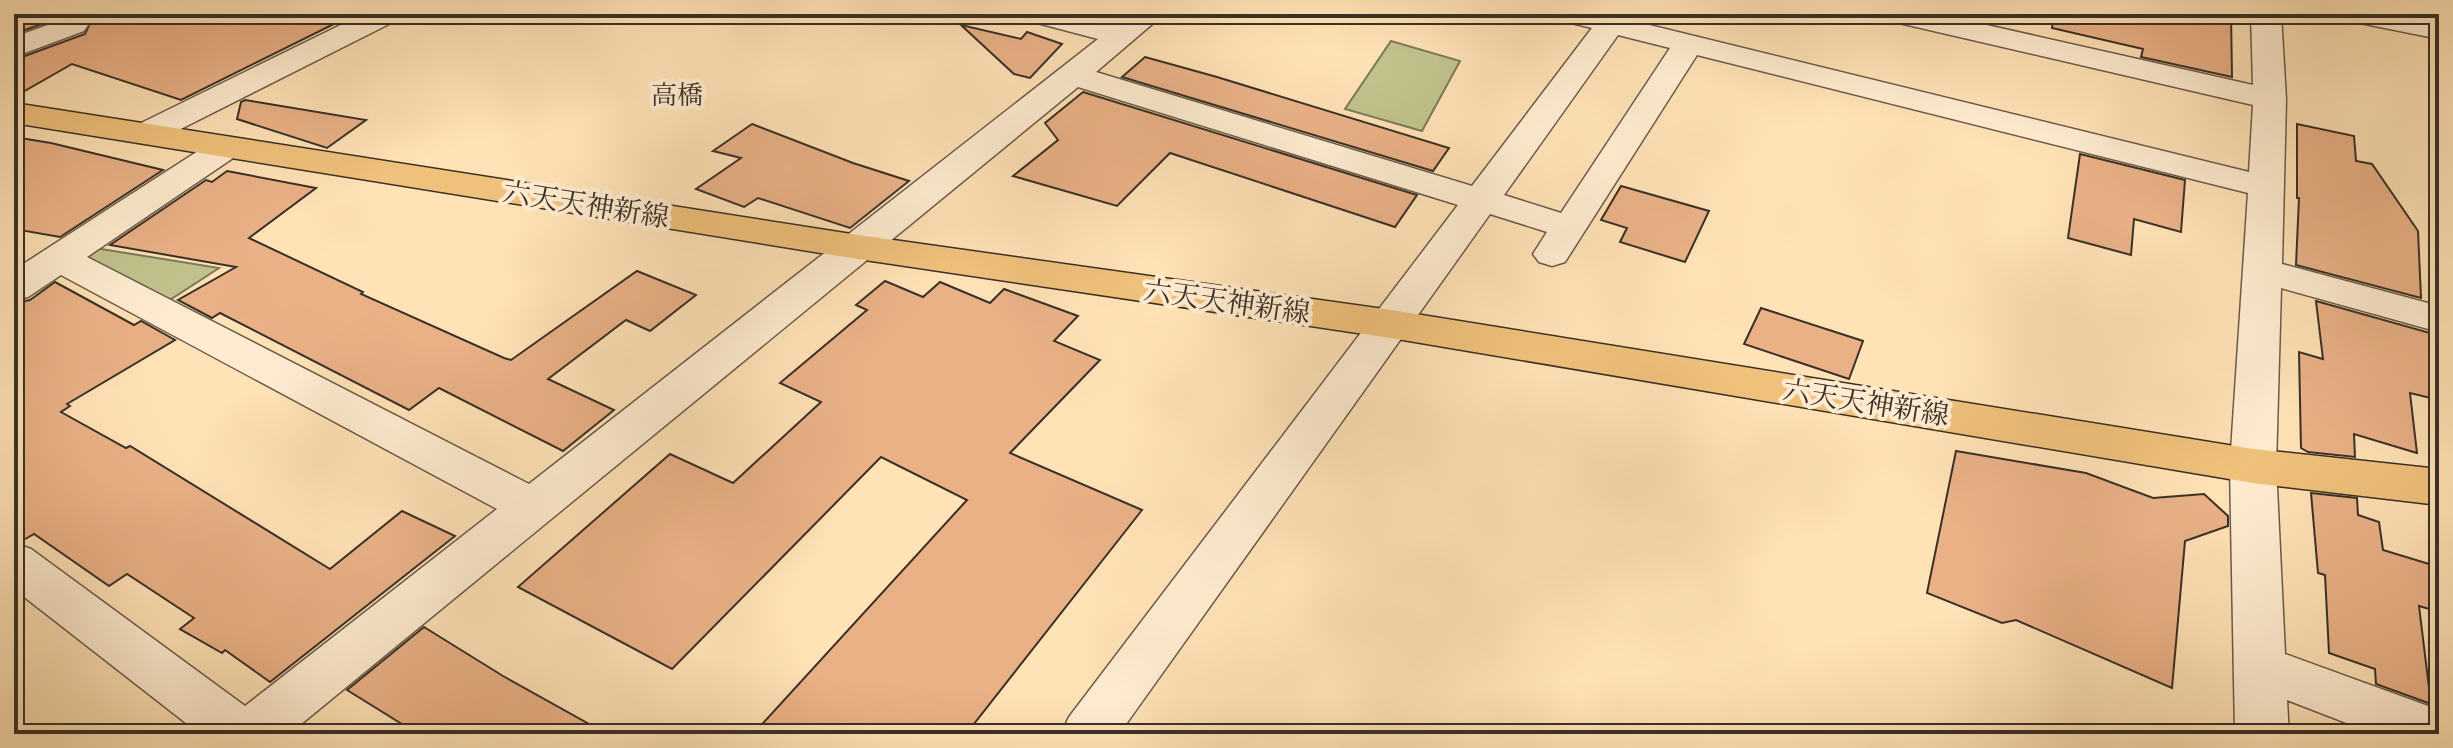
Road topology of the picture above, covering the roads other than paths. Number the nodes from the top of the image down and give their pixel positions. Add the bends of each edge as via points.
1 (386, 14) edge
2 (1037, 14) edge
3 (1149, 14) edge
4 (1570, 14) edge
5 (1899, 14) edge
6 (2266, 14) edge
7 (2356, 14) edge
8 (1614, 19) edge
9 (73, 25) dead end
10 (2439, 30) edge
11 (1122, 36) junction
12 (1688, 44) junction
13 (14, 48) edge
14 (1072, 75) junction
15 (2270, 99) junction
16 (14, 113) edge
17 (147, 133) junction
18 (227, 147) junction
19 (2267, 187) junction
20 (1482, 200) junction
21 (858, 247) junction
22 (59, 258) junction
23 (2263, 271) junction
24 (14, 288) edge
25 (2439, 319) edge
26 (1391, 324) junction
27 (2253, 466) junction
28 (2439, 487) edge
29 (533, 507) junction
30 (14, 562) edge
31 (2260, 667) junction
32 (241, 734) edge
33 (249, 734) edge
34 (1088, 734) edge
35 (2262, 734) edge
36 (2438, 734) edge

1 - 17 street
2 - 11 street
3 - 11 street
4 - 8 street
5 - 15 street
6 - 15 street
7 - 10 street
8 - 12 street
8 - 20 street
9 - 13 street
11 - 14 street
12 - 19 street
12 - 20 street via 1560,241
14 - 20 street
14 - 21 street
15 - 19 street
16 - 17 main road, 六天天神新線
17 - 18 main road, 六天天神新線
18 - 21 main road, 六天天神新線
18 - 22 street
19 - 23 street
20 - 26 street
21 - 26 main road, 六天天神新線
21 - 29 street
22 - 24 street
22 - 29 street
23 - 25 street
23 - 27 street
26 - 27 main road, 六天天神新線
26 - 34 street
27 - 28 main road, 六天天神新線
27 - 31 street
29 - 33 street
30 - 32 street
31 - 35 street
31 - 36 street

